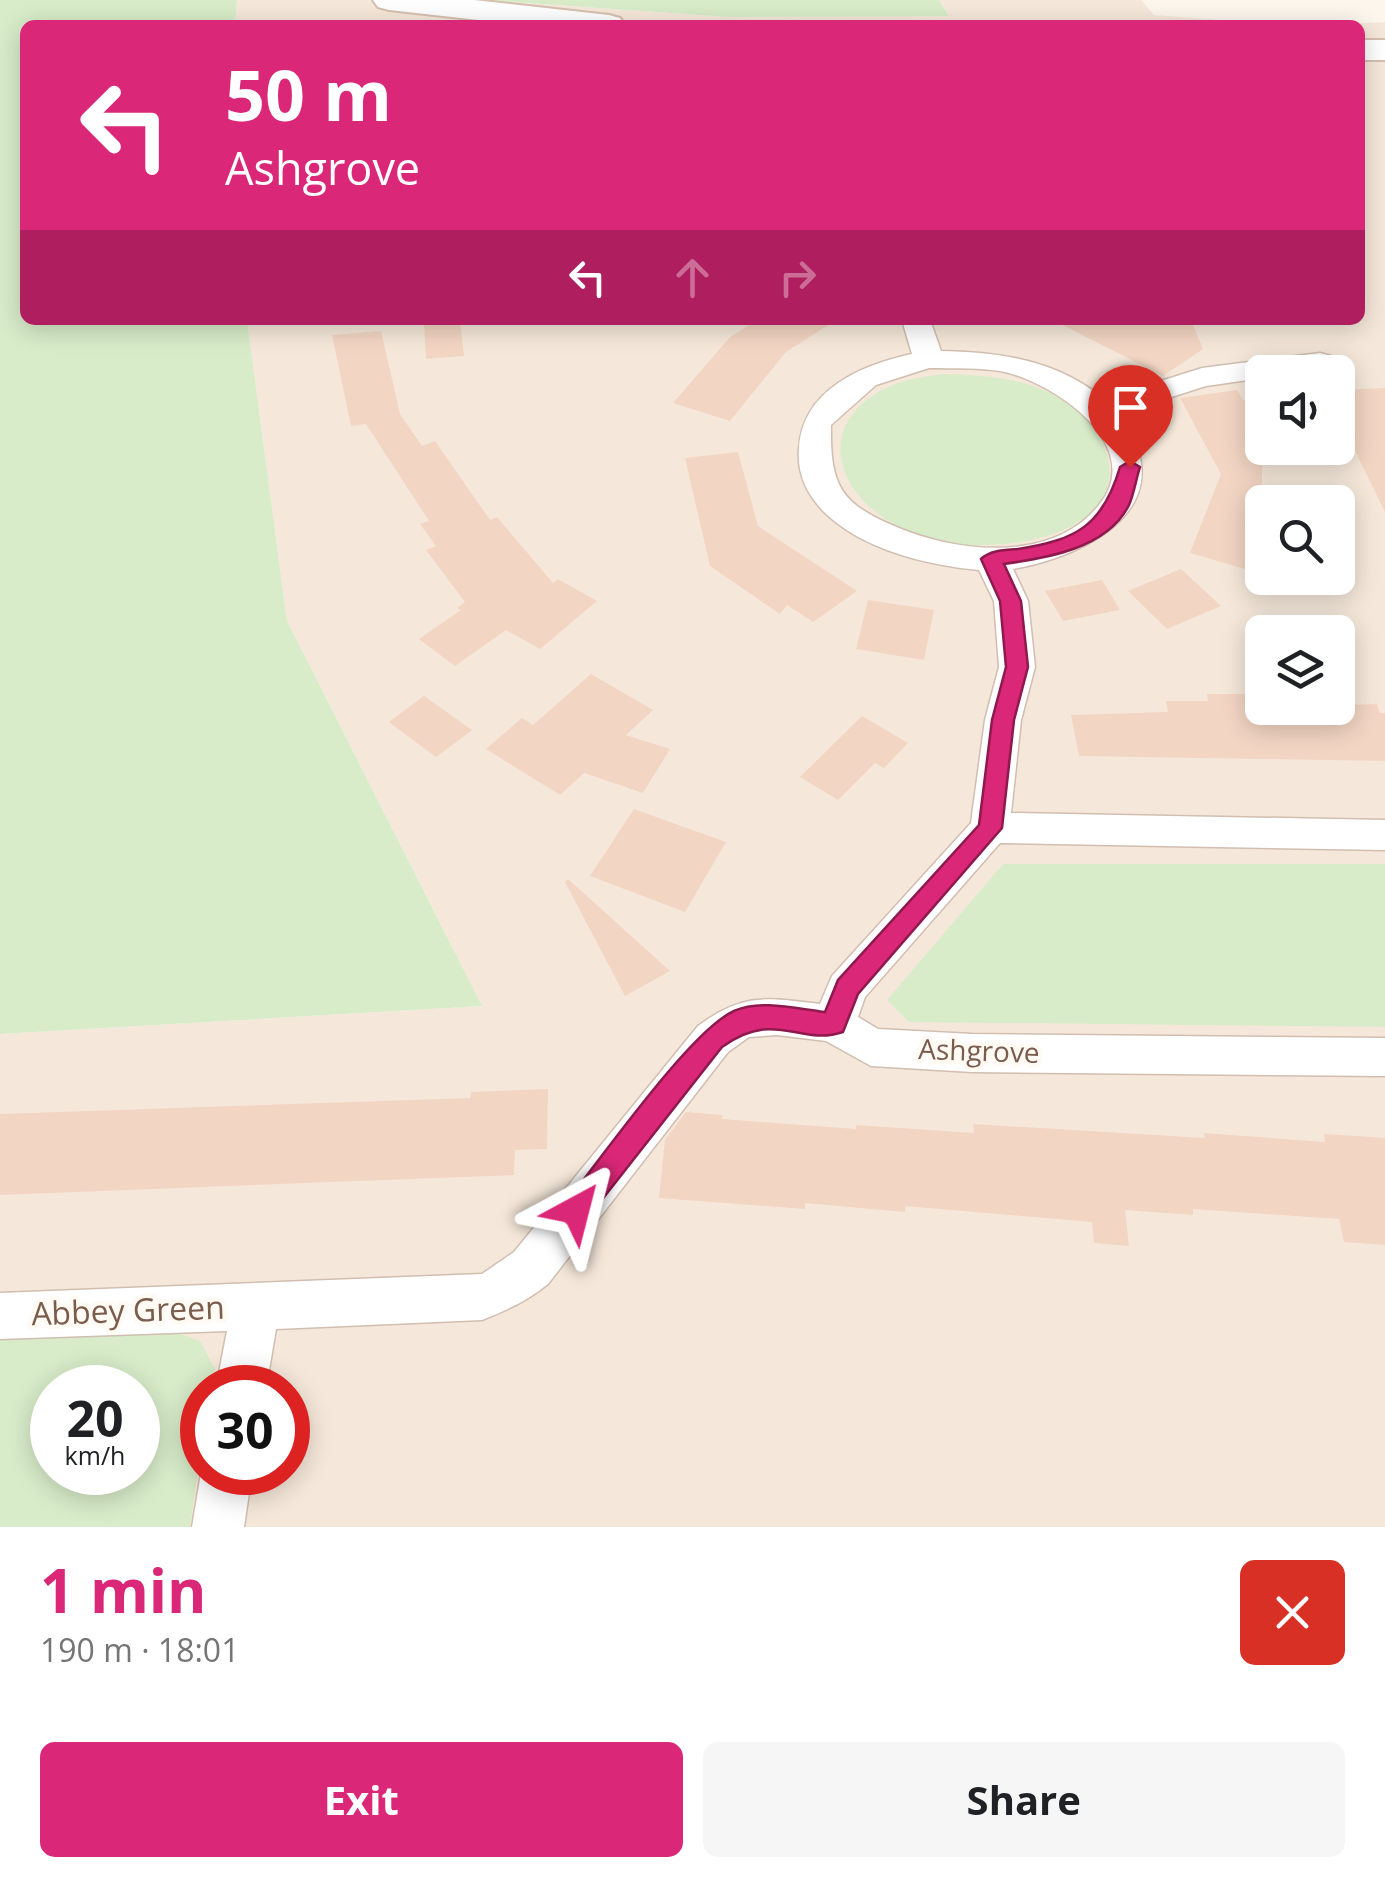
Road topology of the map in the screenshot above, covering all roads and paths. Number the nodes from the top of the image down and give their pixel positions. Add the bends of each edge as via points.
1 (388, 0) edge
2 (565, 20) edge
3 (918, 325) edge
4 (929, 359) junction
5 (1245, 372) edge
6 (1100, 410) junction
7 (991, 559) junction
8 (990, 828) junction
9 (1385, 835) edge
10 (834, 1024) junction
11 (1385, 1057) edge
12 (256, 1306) junction
13 (0, 1316) edge
14 (245, 1365) edge
15 (223, 1495) edge
16 (218, 1527) edge

1 - 2 street
3 - 4 street
4 - 6 street via 1019,366 1058,381
4 - 7 street via 853,383 816,423 815,472 834,502 869,529 930,553
5 - 6 street via 1202,377
6 - 7 street via 1130,467 1119,505 1094,531 1049,551
7 - 8 street via 1010,601 1017,667 1003,720
8 - 9 street
8 - 10 street via 847,988
10 - 11 street, Ashgrove via 870,1047
10 - 12 street, Abbey Green via 740,1019 713,1039 510,1286 482,1297
12 - 13 street, Abbey Green
12 - 14 street, Abbey Green
15 - 16 street

